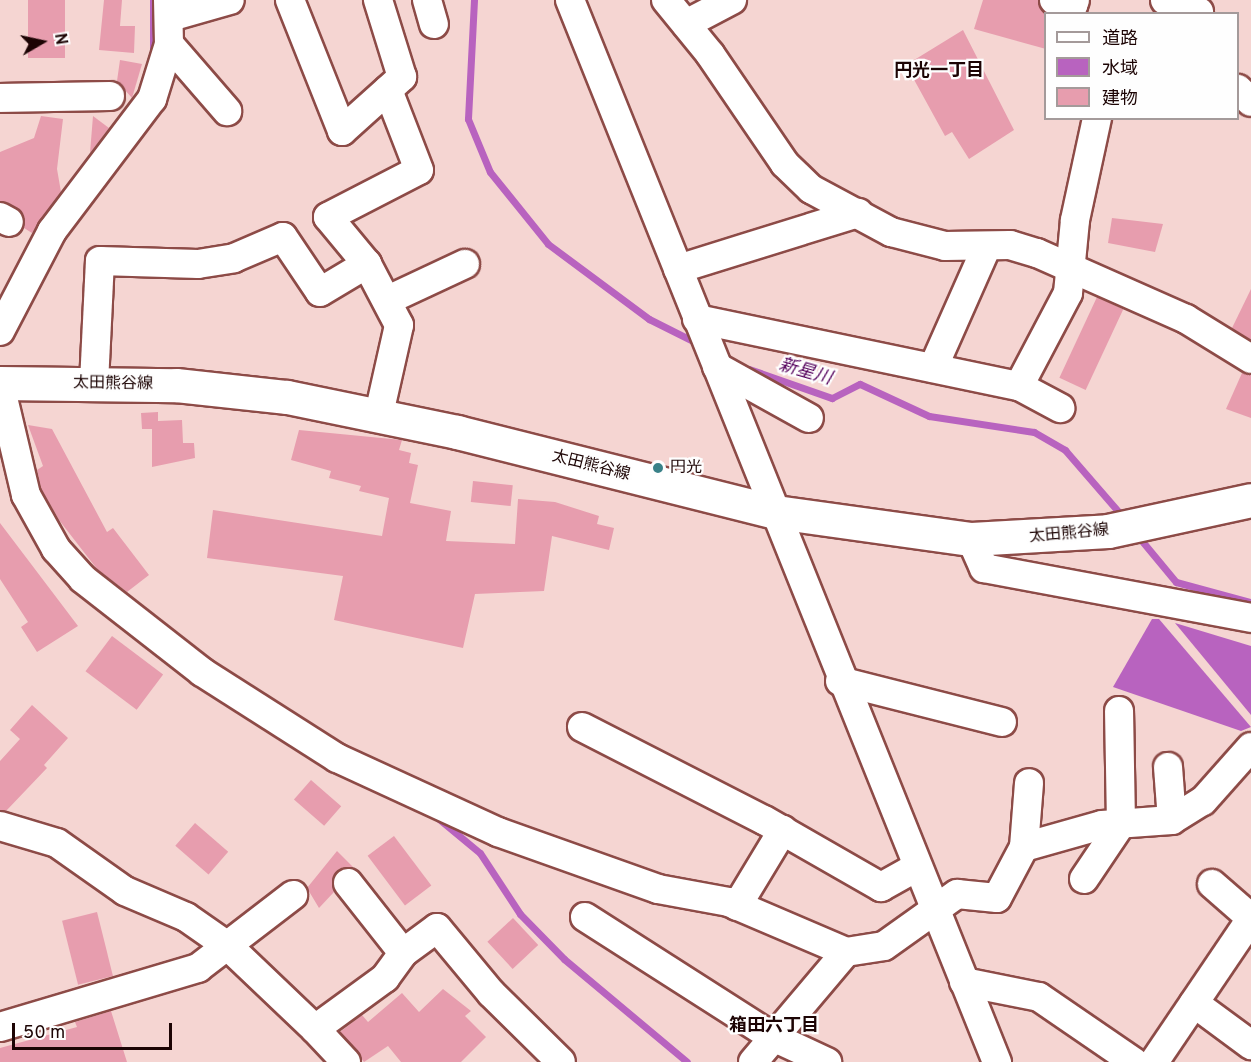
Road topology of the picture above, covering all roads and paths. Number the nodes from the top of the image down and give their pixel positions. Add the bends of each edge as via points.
1 (230, 0) edge
2 (290, 0) edge
3 (378, 0) edge
4 (570, 0) edge
5 (666, 0) edge
6 (732, 0) edge
7 (1054, 0) edge
8 (1075, 0) edge
9 (1165, 0) edge
10 (1198, 9) edge
11 (169, 20) edge
12 (686, 24) junction
13 (388, 90) junction
14 (1239, 91) edge
15 (110, 96) dead end
16 (0, 98) edge
17 (1251, 102) edge
18 (227, 111) dead end
19 (1097, 120) edge
20 (858, 213) junction
21 (987, 246) junction
22 (367, 264) junction
23 (465, 264) dead end
24 (1073, 267) junction
25 (678, 269) junction
26 (388, 300) junction
27 (700, 325) junction
28 (0, 331) edge
29 (1251, 359) edge
30 (716, 366) junction
31 (933, 368) junction
32 (0, 384) edge
33 (94, 384) junction
34 (1019, 386) junction
35 (1060, 408) dead end
36 (380, 414) junction
37 (809, 418) dead end
38 (1251, 500) edge
39 (776, 512) junction
40 (971, 539) junction
41 (1245, 617) edge
42 (840, 681) junction
43 (1119, 711) dead end
44 (1002, 722) dead end
45 (582, 727) dead end
46 (1251, 747) edge
47 (1168, 767) dead end
48 (1029, 783) dead end
49 (1172, 820) junction
50 (1121, 824) junction
51 (0, 826) edge
52 (783, 830) junction
53 (1023, 847) junction
54 (917, 867) junction
55 (1084, 879) dead end
56 (348, 883) dead end
57 (1212, 884) dead end
58 (293, 895) dead end
59 (737, 906) junction
60 (933, 911) junction
61 (585, 917) dead end
62 (1251, 918) edge
63 (230, 947) junction
64 (403, 952) junction
65 (846, 952) junction
66 (964, 982) junction
67 (1194, 1004) junction
68 (0, 1027) edge
69 (315, 1029) junction
70 (771, 1036) junction
71 (1251, 1045) edge
72 (346, 1062) edge
73 (561, 1062) edge
74 (753, 1062) edge
75 (827, 1062) edge
76 (997, 1062) edge
77 (1134, 1062) edge
78 (1154, 1062) edge

1 - 11 street
2 - 13 street via 342,131
3 - 13 street via 402,77
4 - 25 street
5 - 12 street
6 - 12 street
7 - 8 street via 1072,5
9 - 10 street
11 - 18 street
11 - 28 street via 152,99 52,231
12 - 20 street via 785,164 811,189
13 - 22 street via 419,170 328,217
14 - 17 street
15 - 16 street
19 - 24 street via 1075,220
20 - 21 street via 891,232 945,246
20 - 25 street
21 - 24 street via 1010,246
21 - 31 street
22 - 26 street
22 - 33 street via 320,292 283,237 234,258 198,264 100,261
23 - 26 street
24 - 29 street via 1186,319
24 - 34 street via 1068,293
25 - 27 street
26 - 36 street via 399,325
27 - 30 street
27 - 31 street
30 - 37 street
30 - 39 street
31 - 34 street
32 - 33 main road, 太田熊谷線
32 - 59 street via 26,495 56,549 83,579 201,672 337,758 498,832 658,889
33 - 36 main road, 太田熊谷線 via 229,390
34 - 35 street
36 - 39 main road, 太田熊谷線
38 - 40 main road, 太田熊谷線 via 1108,531
39 - 40 main road, 太田熊谷線
39 - 42 street
40 - 41 street via 984,568
42 - 44 street
42 - 54 street
43 - 50 street
45 - 52 street
46 - 49 street via 1203,801
47 - 49 street
48 - 53 street
49 - 50 street
50 - 53 street
50 - 55 street
51 - 63 street via 57,843 99,876 186,917
52 - 54 street via 881,887
52 - 59 street
53 - 60 street via 997,898 957,894
54 - 60 street
56 - 64 street
57 - 62 street
58 - 63 street
59 - 65 street
60 - 65 street via 884,945
60 - 66 street
61 - 70 street
62 - 67 street
63 - 68 street via 198,968 154,984
63 - 69 street
64 - 69 street via 385,978
64 - 73 street via 437,928 491,993
65 - 70 street
66 - 76 street
66 - 77 street via 1039,997
67 - 71 street
67 - 78 street
69 - 72 street
70 - 74 street
70 - 75 street

